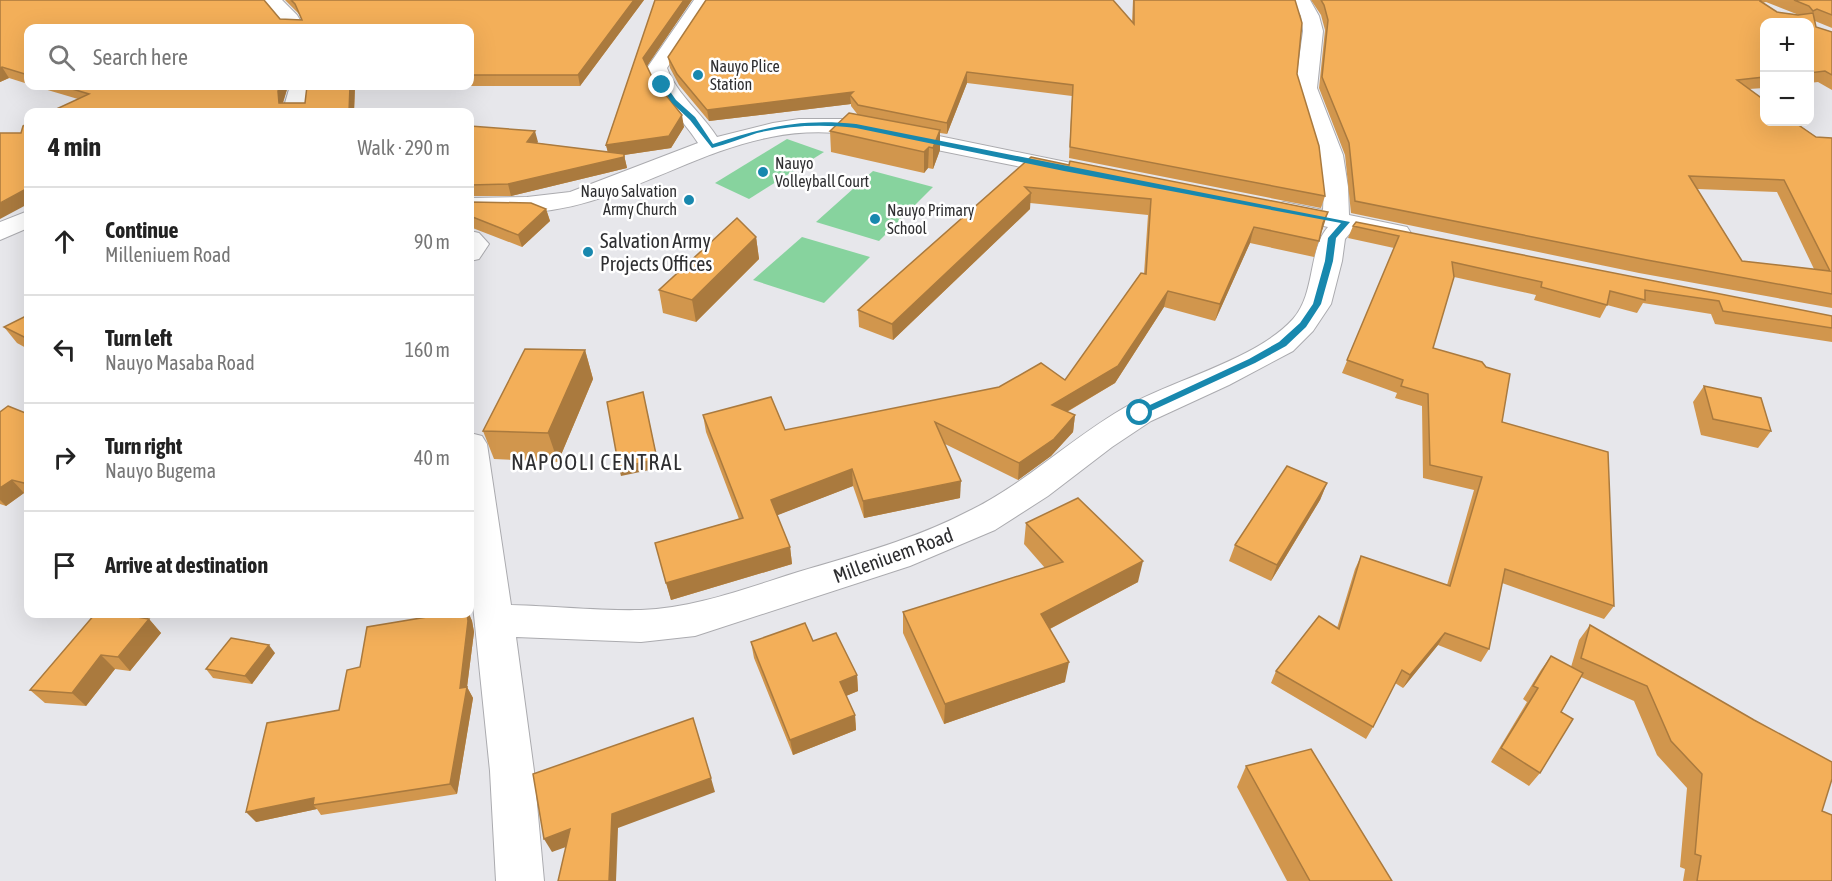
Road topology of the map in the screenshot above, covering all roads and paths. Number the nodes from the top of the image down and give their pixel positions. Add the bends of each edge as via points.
1 (272, 0) edge
2 (703, 0) edge
3 (1301, 0) edge
4 (293, 24) edge
5 (299, 90) edge
6 (297, 108) edge
7 (712, 146) junction
8 (1098, 174) edge
9 (1262, 206) edge
10 (476, 211) edge
11 (24, 221) edge
12 (1341, 221) junction
13 (0, 232) edge
14 (1424, 238) edge
15 (474, 472) edge
16 (495, 620) junction
17 (520, 881) edge

1 - 4 street
2 - 7 street via 657,68 662,85 693,118
3 - 12 street via 1313,31 1305,88 1331,155
5 - 6 street
7 - 8 street via 756,132 825,123
7 - 10 street via 562,201
9 - 12 street
11 - 13 street
12 - 14 street
12 - 16 street, Milleniuem Road via 1332,238 1317,304 1303,325 1282,344 1140,413 982,521 897,556 695,620 641,626
15 - 16 street
16 - 17 street via 517,809

